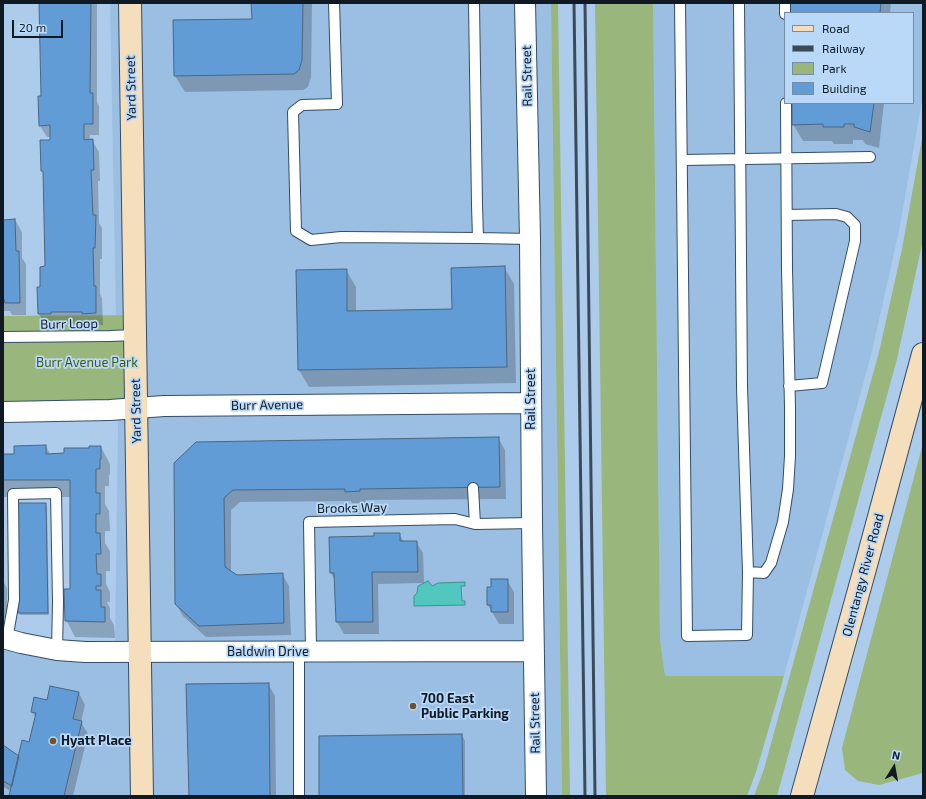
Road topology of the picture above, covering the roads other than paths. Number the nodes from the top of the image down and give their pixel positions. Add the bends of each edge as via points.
1 (130, 3) edge
2 (334, 3) edge
3 (474, 3) edge
4 (525, 3) edge
5 (680, 3) edge
6 (739, 3) edge
7 (786, 104) edge
8 (870, 157) dead end
9 (786, 158) junction
10 (741, 159) junction
11 (682, 160) junction
12 (787, 215) junction
13 (478, 238) junction
14 (530, 239) junction
15 (136, 335) junction
16 (3, 337) edge
17 (923, 354) edge
18 (789, 386) junction
19 (531, 403) junction
20 (136, 408) junction
21 (3, 412) edge
22 (473, 488) dead end
23 (532, 523) junction
24 (475, 524) junction
25 (748, 572) junction
26 (5, 639) edge
27 (57, 650) junction
28 (534, 651) junction
29 (140, 652) junction
30 (305, 652) junction
31 (142, 796) edge
32 (298, 796) edge
33 (536, 796) edge
34 (802, 796) edge

1 - 15 street, Yard Street
2 - 13 lane via 337,104 302,105 293,112 296,231 311,240 340,237
3 - 13 lane
4 - 14 street, Rail Street
5 - 11 lane
6 - 10 lane
7 - 9 lane
8 - 9 lane
9 - 10 lane
9 - 12 lane
10 - 11 lane
10 - 25 lane via 742,387
11 - 25 lane via 687,636 747,636
12 - 18 lane
12 - 18 lane via 836,214 848,217 855,225 855,241 822,383
13 - 14 lane
14 - 19 street, Rail Street
15 - 16 lane, Burr Loop
15 - 20 street, Yard Street
17 - 34 street, Olentangy River Road
18 - 25 lane via 790,456 783,522 771,563 764,573
19 - 20 street, Burr Avenue
19 - 23 street, Rail Street
20 - 21 street, Burr Avenue
20 - 29 street, Yard Street
22 - 24 lane
23 - 24 lane
23 - 28 street, Rail Street
24 - 30 lane, Brooks Way via 455,519 309,522
26 - 27 street, Baldwin Drive
26 - 27 lane via 14,600 13,494 56,493
27 - 29 street, Baldwin Drive
28 - 30 street, Baldwin Drive
28 - 33 street, Rail Street
29 - 30 street, Baldwin Drive
29 - 31 street, Yard Street
30 - 32 lane

